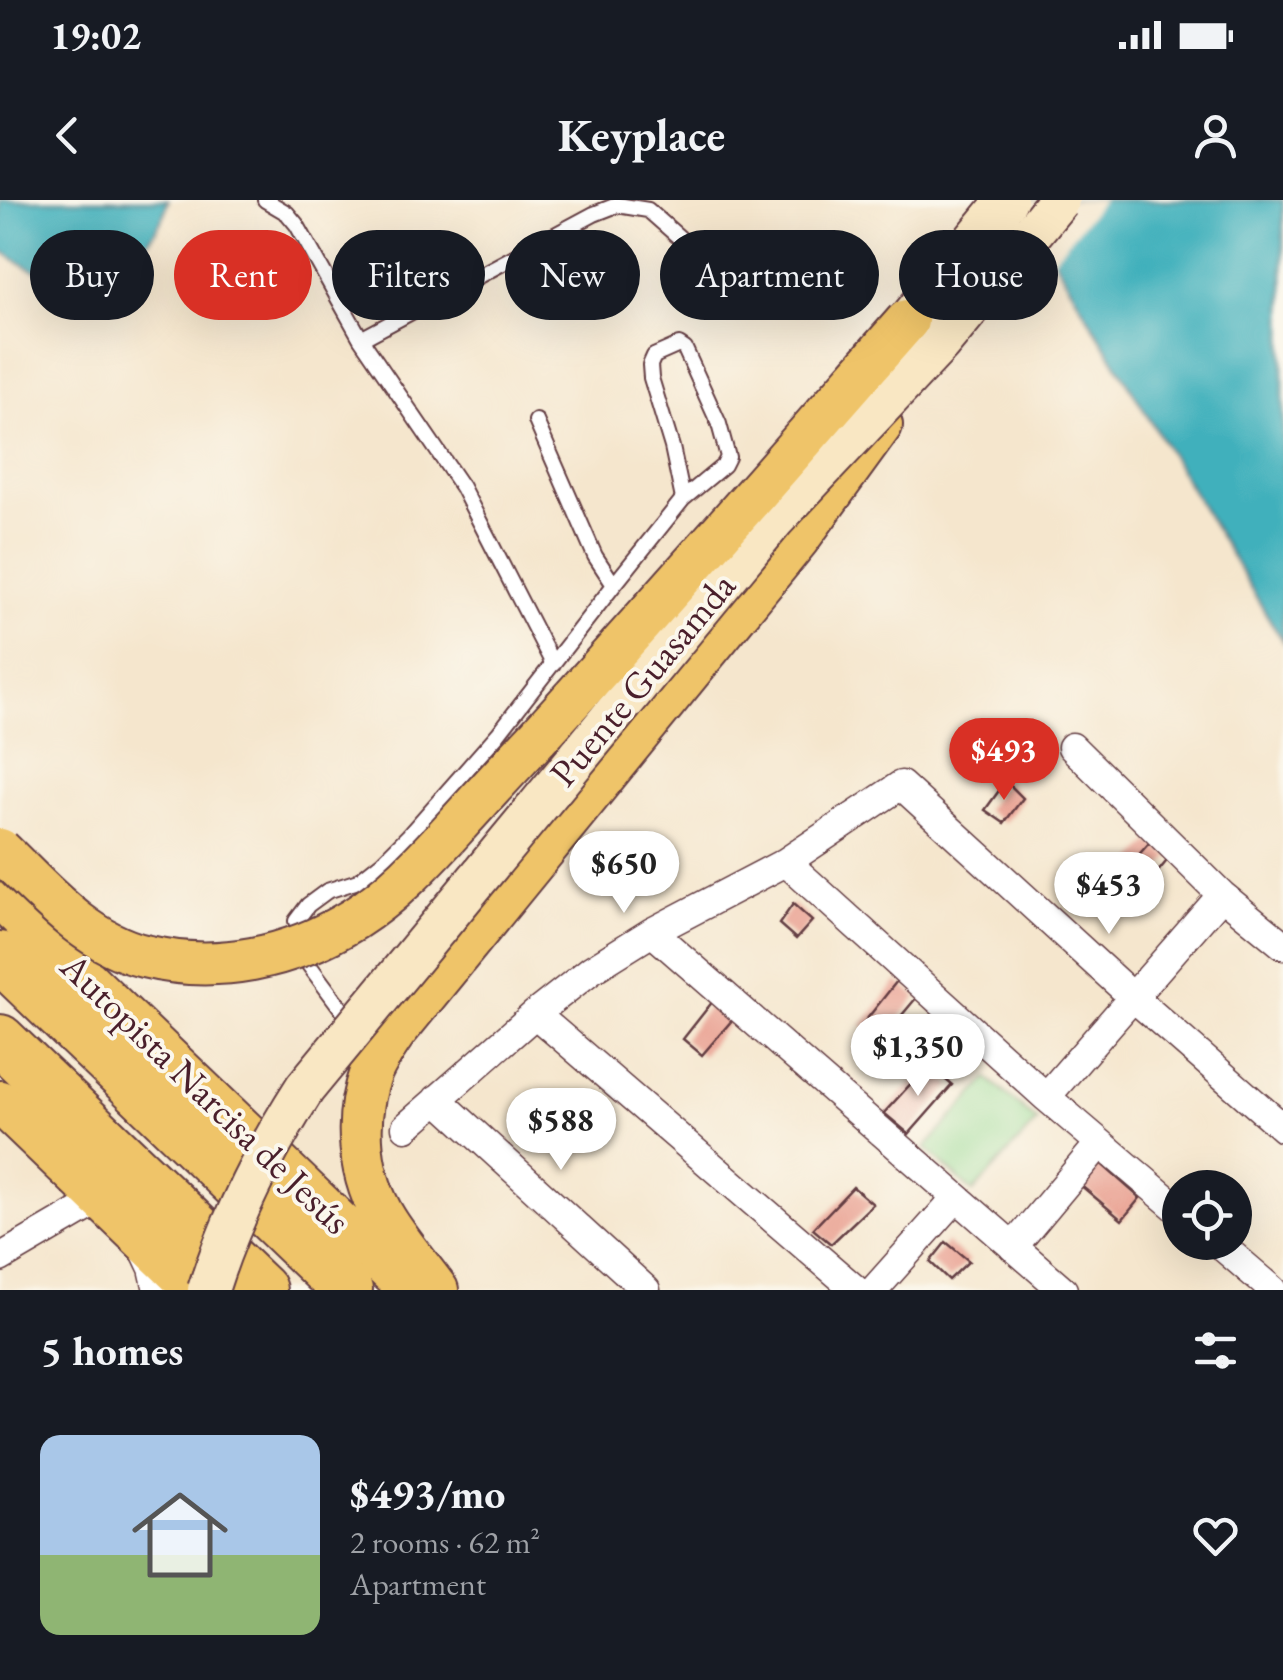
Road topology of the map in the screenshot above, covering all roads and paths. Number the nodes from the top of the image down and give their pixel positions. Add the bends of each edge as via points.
1 (265, 200) edge
2 (1007, 200) edge
3 (1059, 200) edge
4 (671, 230) edge
5 (924, 332) junction
6 (360, 338) junction
7 (536, 421) dead end
8 (683, 499) junction
9 (614, 586) junction
10 (553, 664) junction
11 (1072, 747) dead end
12 (0, 850) edge
13 (786, 862) junction
14 (1222, 895) junction
15 (0, 897) edge
16 (652, 932) junction
17 (1283, 944) edge
18 (0, 957) edge
19 (1133, 998) junction
20 (535, 1014) junction
21 (346, 1015) junction
22 (0, 1040) edge
23 (1046, 1097) junction
24 (437, 1099) junction
25 (0, 1102) edge
26 (406, 1127) dead end
27 (1283, 1128) edge
28 (1100, 1143) junction
29 (1162, 1196) edge
30 (101, 1198) junction
31 (956, 1198) junction
32 (134, 1230) junction
33 (1013, 1247) junction
34 (0, 1258) edge
35 (1238, 1260) edge
36 (158, 1290) edge
37 (194, 1290) edge
38 (208, 1290) edge
39 (261, 1290) edge
40 (347, 1290) edge
41 (410, 1290) edge
42 (437, 1290) edge
43 (646, 1290) edge
44 (856, 1290) edge
45 (874, 1290) edge
46 (1063, 1290) edge
47 (1273, 1290) edge

1 - 6 lane via 297,225
2 - 5 main road, Puente Guasamda, bridge
3 - 5 main road, Puente Guasamda, bridge
4 - 6 lane via 648,210 617,205
5 - 12 main road, bridge via 438,845 358,917 267,957 188,962 142,956 90,932
5 - 21 main road, Puente Guasamda, bridge via 637,662
5 - 38 main road, Puente Guasamda, bridge via 305,1088 257,1170
5 - 42 main road, bridge via 798,538 395,1032 372,1070 360,1130 374,1199
6 - 10 lane via 462,486
7 - 9 lane
8 - 8 lane via 650,365 654,356 679,345 720,424 728,456
8 - 9 lane
9 - 10 lane
10 - 21 lane via 396,849 358,881 327,891 296,921 310,965
11 - 14 street
13 - 16 street
13 - 19 street via 901,786
13 - 23 street
14 - 17 street
14 - 19 street
15 - 41 main road, Autopista Narcisa de Jesús
16 - 20 street
16 - 31 street
18 - 40 highway, Autopista Narcisa de Jesús
19 - 23 street
19 - 27 street
20 - 24 street
20 - 44 street
21 - 37 main road, Puente Guasamda via 287,1090 242,1165
22 - 39 highway
23 - 28 street
24 - 26 street
24 - 43 street
25 - 30 main road
28 - 29 street
28 - 33 street
30 - 32 main road
30 - 34 street
31 - 33 street
31 - 45 street
32 - 36 street
32 - 37 main road
33 - 46 street
35 - 47 street

